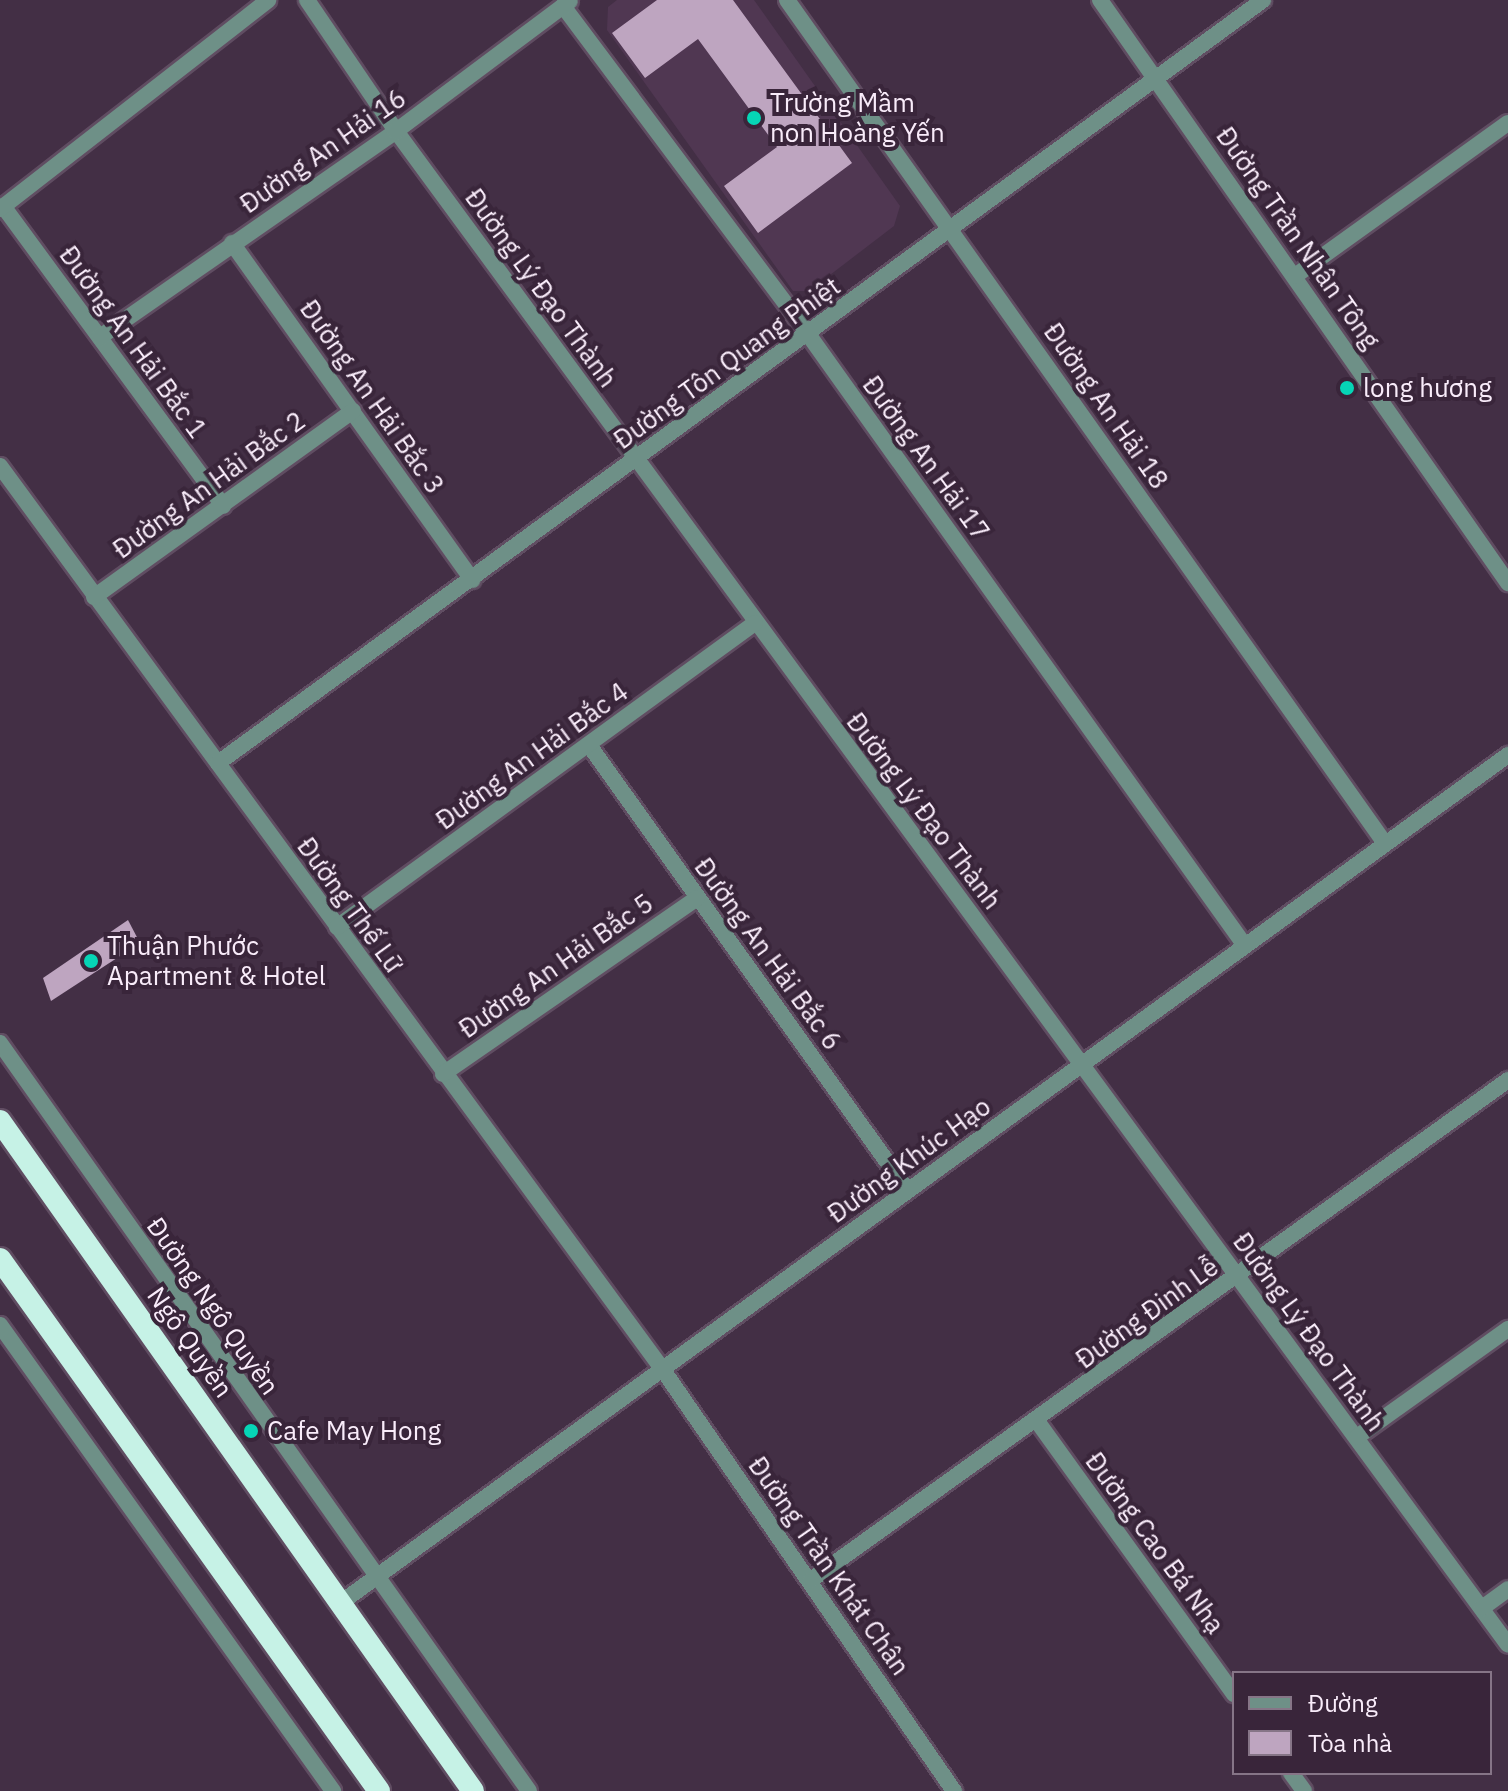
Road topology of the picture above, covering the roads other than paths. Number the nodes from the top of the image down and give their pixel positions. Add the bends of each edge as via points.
1 (268, 0) edge
2 (307, 0) edge
3 (787, 0) edge
4 (1100, 0) edge
5 (1263, 0) edge
6 (567, 3) edge
7 (1157, 77) junction
8 (1506, 128) edge
9 (396, 131) junction
10 (2, 207) edge
11 (952, 229) junction
12 (232, 243) junction
13 (1295, 276) junction
14 (808, 334) junction
15 (100, 337) junction
16 (353, 411) junction
17 (638, 458) junction
18 (0, 466) edge
19 (223, 506) junction
20 (472, 580) junction
21 (1508, 583) edge
22 (94, 597) junction
23 (755, 623) junction
24 (589, 745) junction
25 (1508, 755) edge
26 (218, 763) junction
27 (1384, 842) junction
28 (697, 898) junction
29 (337, 927) junction
30 (1243, 943) junction
31 (0, 1043) edge
32 (1082, 1064) junction
33 (443, 1074) junction
34 (1508, 1080) edge
35 (0, 1121) edge
36 (908, 1191) junction
37 (0, 1259) edge
38 (1239, 1276) junction
39 (0, 1325) edge
40 (1508, 1329) edge
41 (663, 1370) junction
42 (1037, 1421) junction
43 (1357, 1437) junction
44 (375, 1579) junction
45 (811, 1580) junction
46 (1508, 1589) edge
47 (339, 1604) junction
48 (1482, 1608) junction
49 (1508, 1645) edge
50 (1232, 1691) edge
51 (333, 1791) edge
52 (379, 1791) edge
53 (473, 1791) edge
54 (529, 1791) edge
55 (954, 1791) edge

1 - 10 street
2 - 9 street, Đường Lý Đạo Thành
3 - 11 street, Đường An Hải 18
4 - 7 street, Đường Trần Nhân Tông
5 - 7 street, Đường Tôn Quang Phiệt
6 - 9 street, Đường An Hải 16
6 - 14 street, Đường An Hải 17
7 - 11 street, Đường Tôn Quang Phiệt
7 - 13 street, Đường Trần Nhân Tông
8 - 13 street
9 - 12 street, Đường An Hải 16
9 - 17 street, Đường Lý Đạo Thành
10 - 15 street, Đường An Hải Bắc 1
11 - 14 street, Đường Tôn Quang Phiệt
11 - 27 street, Đường An Hải 18
12 - 15 street, Đường An Hải 16
12 - 16 street, Đường An Hải Bắc 3
13 - 21 street, Đường Trần Nhân Tông
14 - 17 street, Đường Tôn Quang Phiệt
14 - 30 street, Đường An Hải 17
15 - 19 street, Đường An Hải Bắc 1
16 - 19 street, Đường An Hải Bắc 2
16 - 20 street, Đường An Hải Bắc 3
17 - 20 street, Đường Tôn Quang Phiệt
17 - 23 street, Đường Lý Đạo Thành
18 - 22 street, Đường Thế Lữ
19 - 22 street, Đường An Hải Bắc 2
20 - 26 street, Đường Tôn Quang Phiệt
22 - 26 street, Đường Thế Lữ
23 - 24 street, Đường An Hải Bắc 4
23 - 32 street, Đường Lý Đạo Thành
24 - 28 street, Đường An Hải Bắc 6
24 - 29 street, Đường An Hải Bắc 4
25 - 27 street, Đường Khúc Hạo
26 - 29 street, Đường Thế Lữ
27 - 30 street, Đường Khúc Hạo
28 - 33 street, Đường An Hải Bắc 5
28 - 36 street, Đường An Hải Bắc 6
29 - 33 street, Đường Thế Lữ
30 - 32 street, Đường Khúc Hạo
31 - 44 street, Đường Ngô Quyền
32 - 36 street, Đường Khúc Hạo
32 - 38 street, Đường Lý Đạo Thành
33 - 41 street, Đường Thế Lữ
34 - 38 street, Đường Đinh Lễ
35 - 47 highway, Ngô Quyền
36 - 41 street, Đường Khúc Hạo
37 - 52 highway
38 - 42 street, Đường Đinh Lễ
38 - 43 street, Đường Lý Đạo Thành
39 - 51 street
40 - 43 street
41 - 44 street, Đường Khúc Hạo
41 - 45 street, Đường Trần Khát Chân
42 - 45 street, Đường Đinh Lễ
42 - 50 street, Đường Cao Bá Nhạ
43 - 48 street, Đường Lý Đạo Thành
44 - 47 street, Đường Khúc Hạo
44 - 54 street, Đường Ngô Quyền
45 - 55 street, Đường Trần Khát Chân
46 - 48 street
47 - 53 highway, Ngô Quyền
48 - 49 street, Đường Lý Đạo Thành

